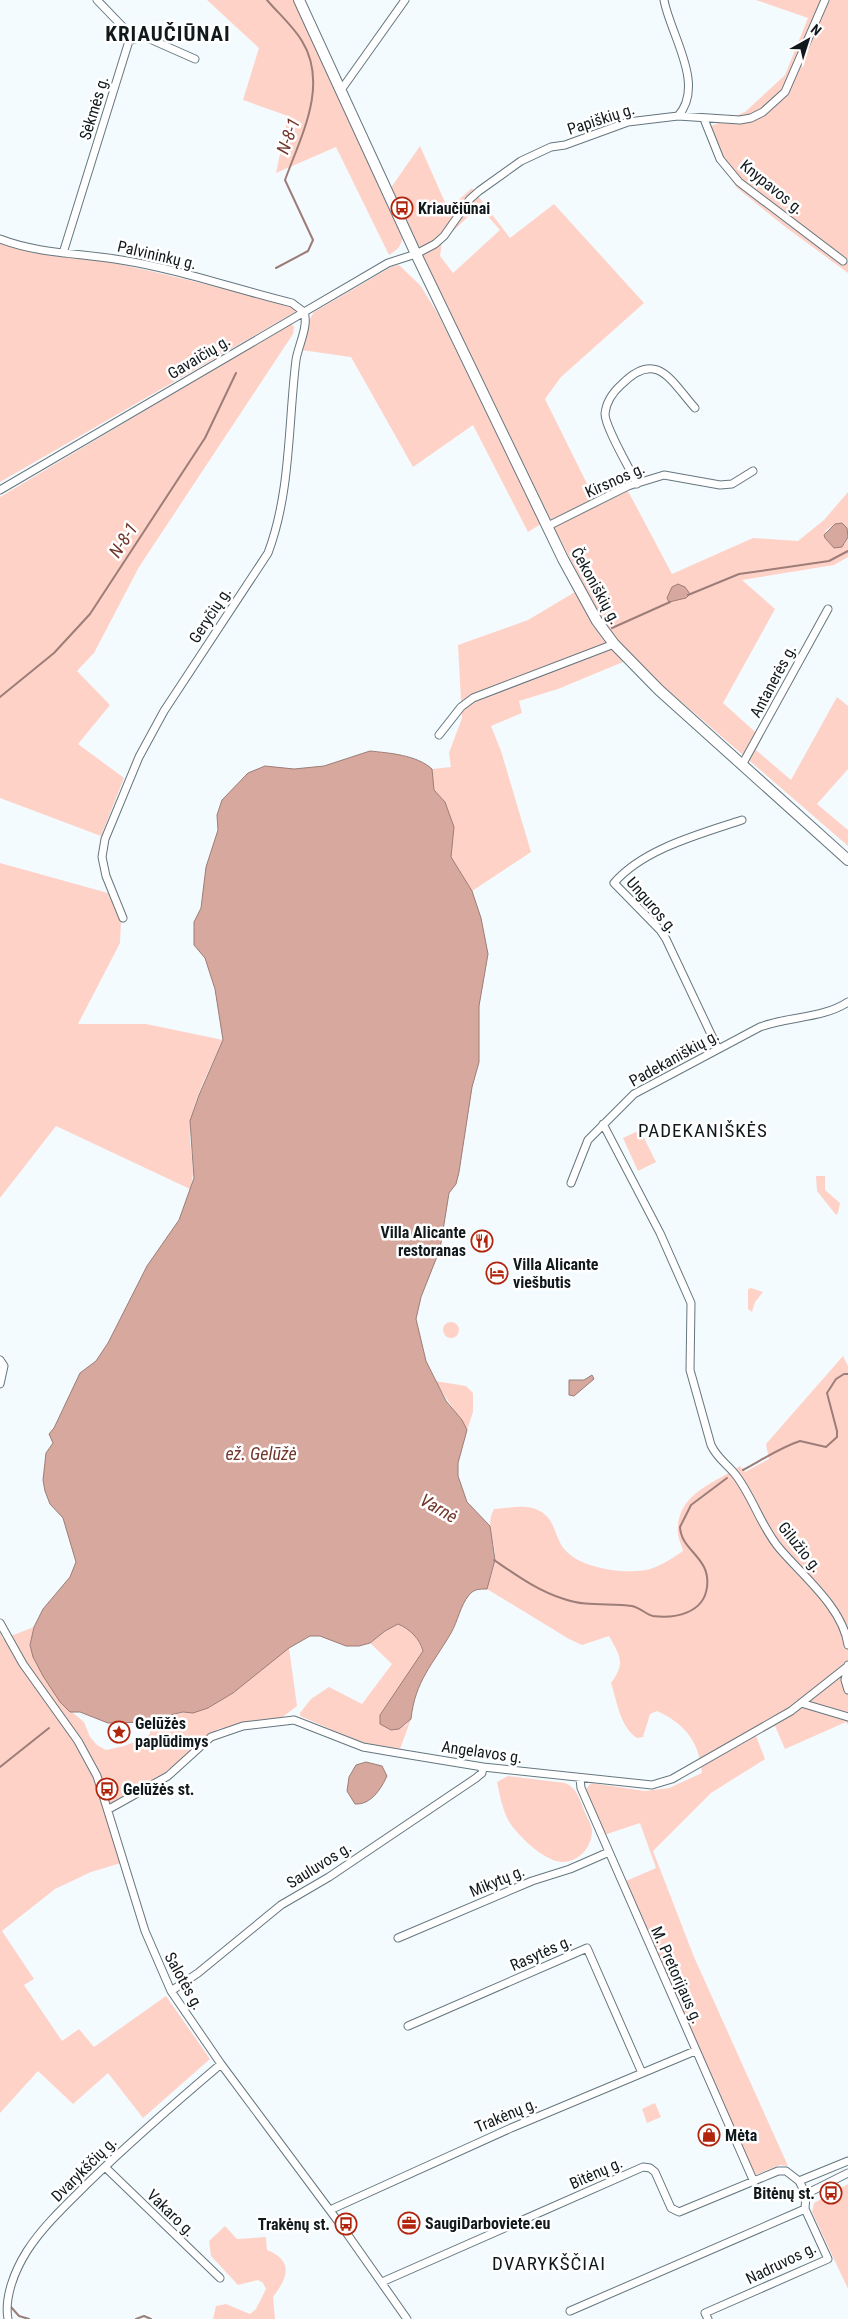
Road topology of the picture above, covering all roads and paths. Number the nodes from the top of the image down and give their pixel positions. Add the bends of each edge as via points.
1 (97, 0) edge
2 (299, 0) edge
3 (405, 0) edge
4 (664, 0) edge
5 (825, 0) edge
6 (130, 41) junction
7 (195, 59) dead end
8 (341, 90) junction
9 (678, 116) junction
10 (704, 119) junction
11 (0, 239) edge
12 (63, 253) junction
13 (416, 254) junction
14 (844, 261) dead end
15 (304, 312) junction
16 (695, 408) dead end
17 (753, 472) dead end
18 (637, 484) junction
19 (0, 490) edge
20 (548, 526) junction
21 (828, 609) dead end
22 (614, 644) junction
23 (439, 735) dead end
24 (742, 765) junction
25 (742, 820) dead end
26 (848, 860) edge
27 (123, 918) dead end
28 (848, 1002) edge
29 (718, 1048) junction
30 (603, 1124) junction
31 (571, 1183) dead end
32 (0, 1360) edge
33 (0, 1384) edge
34 (0, 1623) edge
35 (848, 1644) edge
36 (848, 1665) edge
37 (848, 1690) edge
38 (801, 1703) junction
39 (848, 1717) edge
40 (483, 1767) junction
41 (580, 1779) junction
42 (109, 1809) junction
43 (609, 1852) junction
44 (398, 1938) dead end
45 (170, 1991) junction
46 (408, 2026) dead end
47 (695, 2051) junction
48 (221, 2064) junction
49 (642, 2073) junction
50 (848, 2161) edge
51 (105, 2167) junction
52 (848, 2173) edge
53 (799, 2181) junction
54 (754, 2182) junction
55 (806, 2194) junction
56 (805, 2209) junction
57 (330, 2210) junction
58 (220, 2278) dead end
59 (382, 2282) junction
60 (570, 2311) dead end
61 (8, 2319) edge
62 (408, 2319) edge
63 (708, 2319) edge

1 - 6 street via 123,26
2 - 8 main road, Čekoniškių g.
3 - 8 street
4 - 9 street via 686,68 688,97 685,109
5 - 10 street, Papiškių g. via 785,92 775,102 751,118
6 - 7 street via 143,36
6 - 12 street, Sėkmės g.
8 - 13 main road, Čekoniškių g.
9 - 10 street, Papiškių g.
9 - 13 street, Papiškių g. via 628,122 551,147 521,162 479,191 444,236
10 - 14 street, Knypavos g. via 720,159 739,182
11 - 12 street, Palvininkų g.
12 - 15 street, Palvininkų g. via 157,267 292,303
13 - 15 street, Gavaičių g. via 388,263
13 - 20 main road, Čekoniškių g.
15 - 19 street, Gavaičių g.
15 - 27 street, Geryčių g. via 306,320 296,360 283,494 275,535 268,553 164,711 139,757 105,839 102,857 106,876
16 - 18 street via 667,376 651,367 638,370 616,390 608,402 606,419
17 - 18 street, Kirsnos g. via 732,484 720,485 664,475
18 - 20 street, Kirsnos g.
20 - 22 main road, Čekoniškių g. via 583,596
21 - 24 street, Antanerės g.
22 - 23 street via 473,698
22 - 24 main road, Čekoniškių g.
24 - 26 main road, Čekoniškių g.
25 - 29 street, Unguros g. via 644,857 614,883 663,935
28 - 29 street, Padekaniškių g. via 830,1011 771,1023
29 - 30 street, Padekaniškių g. via 634,1094
30 - 31 street, Padekaniškių g. via 588,1140
30 - 35 street, Gilužio g. via 687,1290 692,1312 690,1370 716,1457 735,1474 780,1548 825,1598 839,1620
32 - 33 street via 3,1363
34 - 42 street, Salotės g. via 22,1664 83,1750
36 - 37 street via 845,1680
36 - 38 street, Angelavos g.
38 - 39 street
38 - 41 street, Angelavos g. via 664,1783
40 - 41 street, Angelavos g.
40 - 42 street, Angelavos g. via 363,1747 305,1723 288,1720 243,1726 211,1737 159,1782
40 - 45 street, Sauluvos g. via 481,1774 468,1784 329,1877 281,1905 198,1974
41 - 43 street, M. Pretorijaus g.
42 - 45 street, Salotės g. via 145,1931
43 - 44 street, Mikytų g.
43 - 47 street, M. Pretorijaus g.
45 - 48 street, Salotės g.
46 - 49 street, Rasytės g. via 587,1948
47 - 49 street, Trakėnų g.
47 - 54 street, M. Pretorijaus g.
48 - 51 street, Dvarykščių g.
48 - 57 street, Salotės g.
49 - 57 street, Trakėnų g.
50 - 53 street
51 - 58 street, Vakaro g.
51 - 61 street, Dvarykščių g. via 49,2223 27,2251 9,2290
52 - 55 street
53 - 54 street, Bitėnų g. via 782,2171
53 - 55 street
54 - 59 street, Bitėnų g. via 679,2212 671,2208 655,2172 643,2167
55 - 56 street
56 - 60 street
56 - 63 street, Nadruvos g. via 828,2259 705,2313
57 - 59 street, Salotės g.
59 - 62 street, Salotės g.

